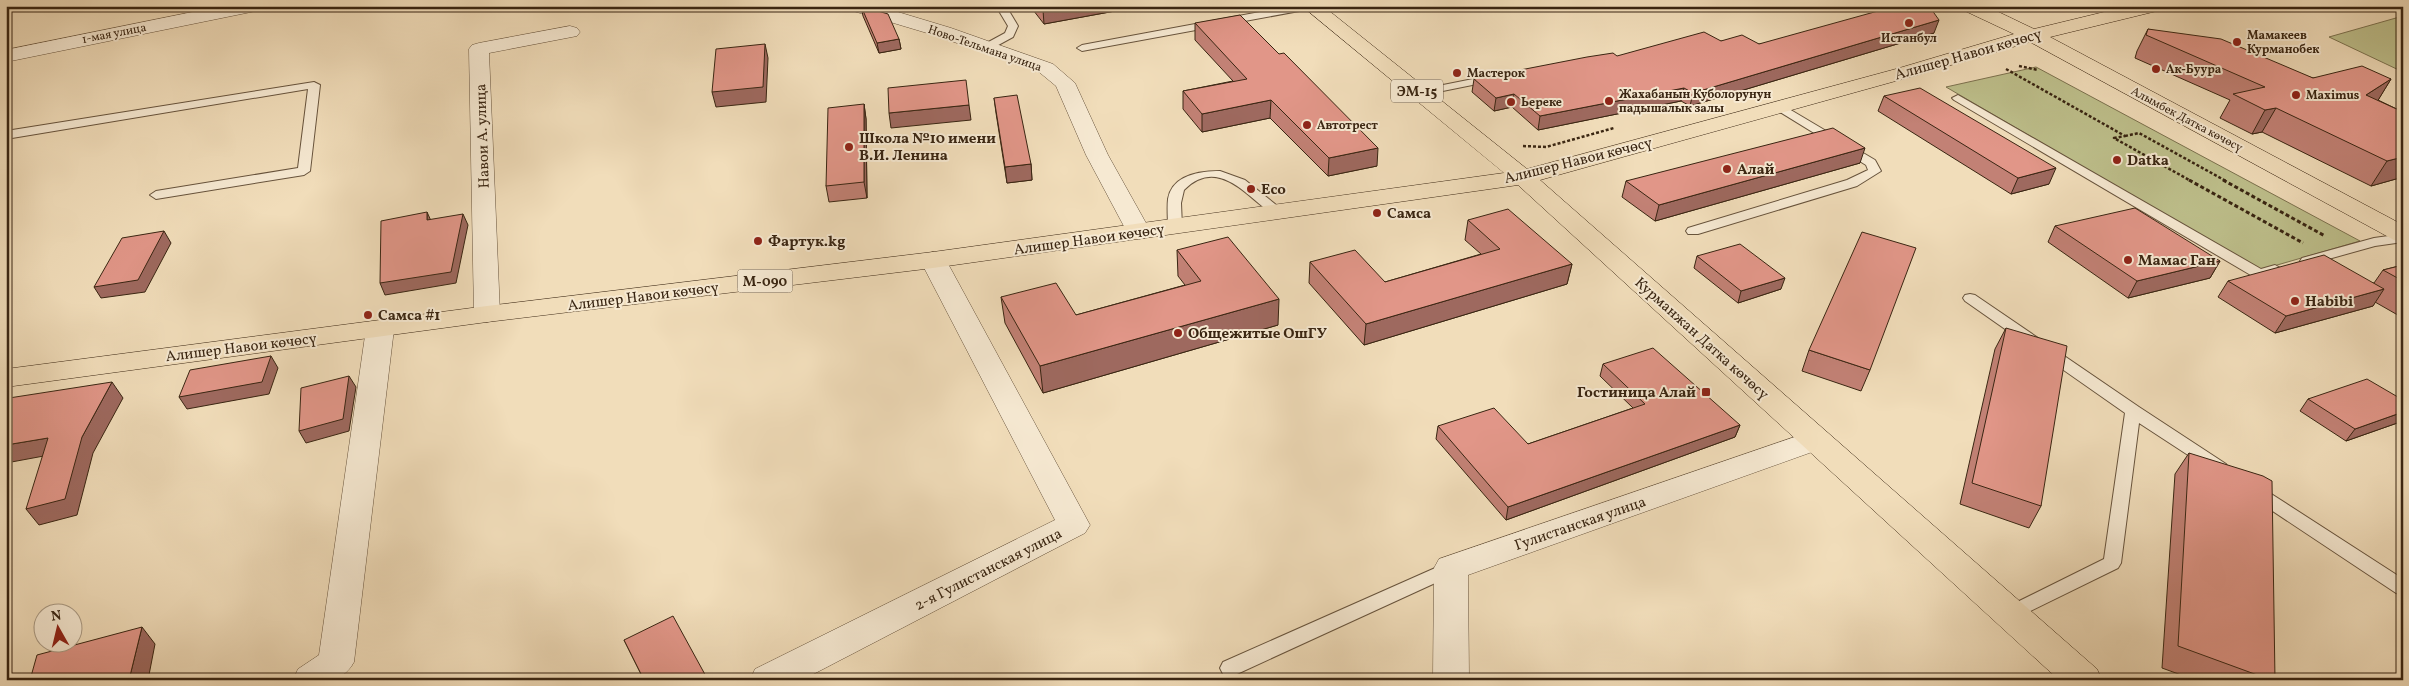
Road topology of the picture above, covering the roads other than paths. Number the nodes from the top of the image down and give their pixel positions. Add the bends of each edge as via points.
1 (251, 6) edge
2 (857, 6) edge
3 (1001, 6) edge
4 (1310, 6) edge
5 (1970, 6) edge
6 (2154, 6) edge
7 (570, 32) dead end
8 (2032, 35) junction
9 (987, 47) junction
10 (1082, 48) dead end
11 (6, 56) edge
12 (1508, 75) edge
13 (1418, 93) junction
14 (1958, 98) dead end
15 (1778, 107) junction
16 (6, 135) edge
17 (1523, 176) junction
18 (156, 194) dead end
19 (1278, 212) junction
20 (1175, 227) junction
21 (1694, 231) dead end
22 (1139, 232) junction
23 (2403, 236) edge
24 (933, 260) junction
25 (1970, 298) dead end
26 (487, 314) junction
27 (380, 329) junction
28 (6, 378) edge
29 (2133, 411) junction
30 (1815, 440) junction
31 (1451, 568) junction
32 (2403, 588) edge
33 (2010, 614) junction
34 (1230, 668) dead end
35 (311, 680) edge
36 (768, 680) edge
37 (1451, 680) edge
38 (2084, 680) edge

1 - 11 street, 1-мая улица
2 - 9 street, Ново-Тельмана улица
3 - 9 lane via 1013,26 1008,35
4 - 10 lane
4 - 13 main road, Курманжан Датка көчөсү / ЭМ-15
5 - 8 main road, Алымбек Датка көчөсү
6 - 8 main road, Алишер Навои көчөсү
7 - 26 street, Навои А. улица via 479,49
8 - 15 main road, Алишер Навои көчөсү
8 - 23 main road, Алымбек Датка көчөсү
9 - 22 street, Ново-Тельмана улица via 1046,68 1065,83 1097,154
12 - 13 lane
13 - 17 main road, Курманжан Датка көчөсү / ЭМ-15
14 - 23 lane via 2259,274
15 - 17 main road, Алишер Навои көчөсү
15 - 21 lane via 1860,156 1875,171 1852,183
16 - 18 lane via 314,85 304,171
17 - 19 main road, Алишер Навои көчөсү / М-090
17 - 30 main road, Курманжан Датка көчөсү
19 - 20 main road, Алишер Навои көчөсү / М-090
19 - 20 lane via 1234,178 1218,175 1191,178 1180,186 1175,195
20 - 22 main road, Алишер Навои көчөсү / М-090
22 - 24 main road, Алишер Навои көчөсү / М-090
24 - 26 main road, Алишер Навои көчөсү / М-090
24 - 36 street, 2-я Гулистанская улица via 1074,525
25 - 29 lane
26 - 27 main road, Алишер Навои көчөсү / М-090
27 - 28 main road, Алишер Навои көчөсү / М-090
27 - 35 street via 336,662
29 - 32 lane
29 - 33 lane via 2112,563
30 - 31 street, Гулистанская улица
30 - 33 main road, Курманжан Датка көчөсү
31 - 34 lane
31 - 37 street
33 - 38 main road, Курманжан Датка көчөсү

